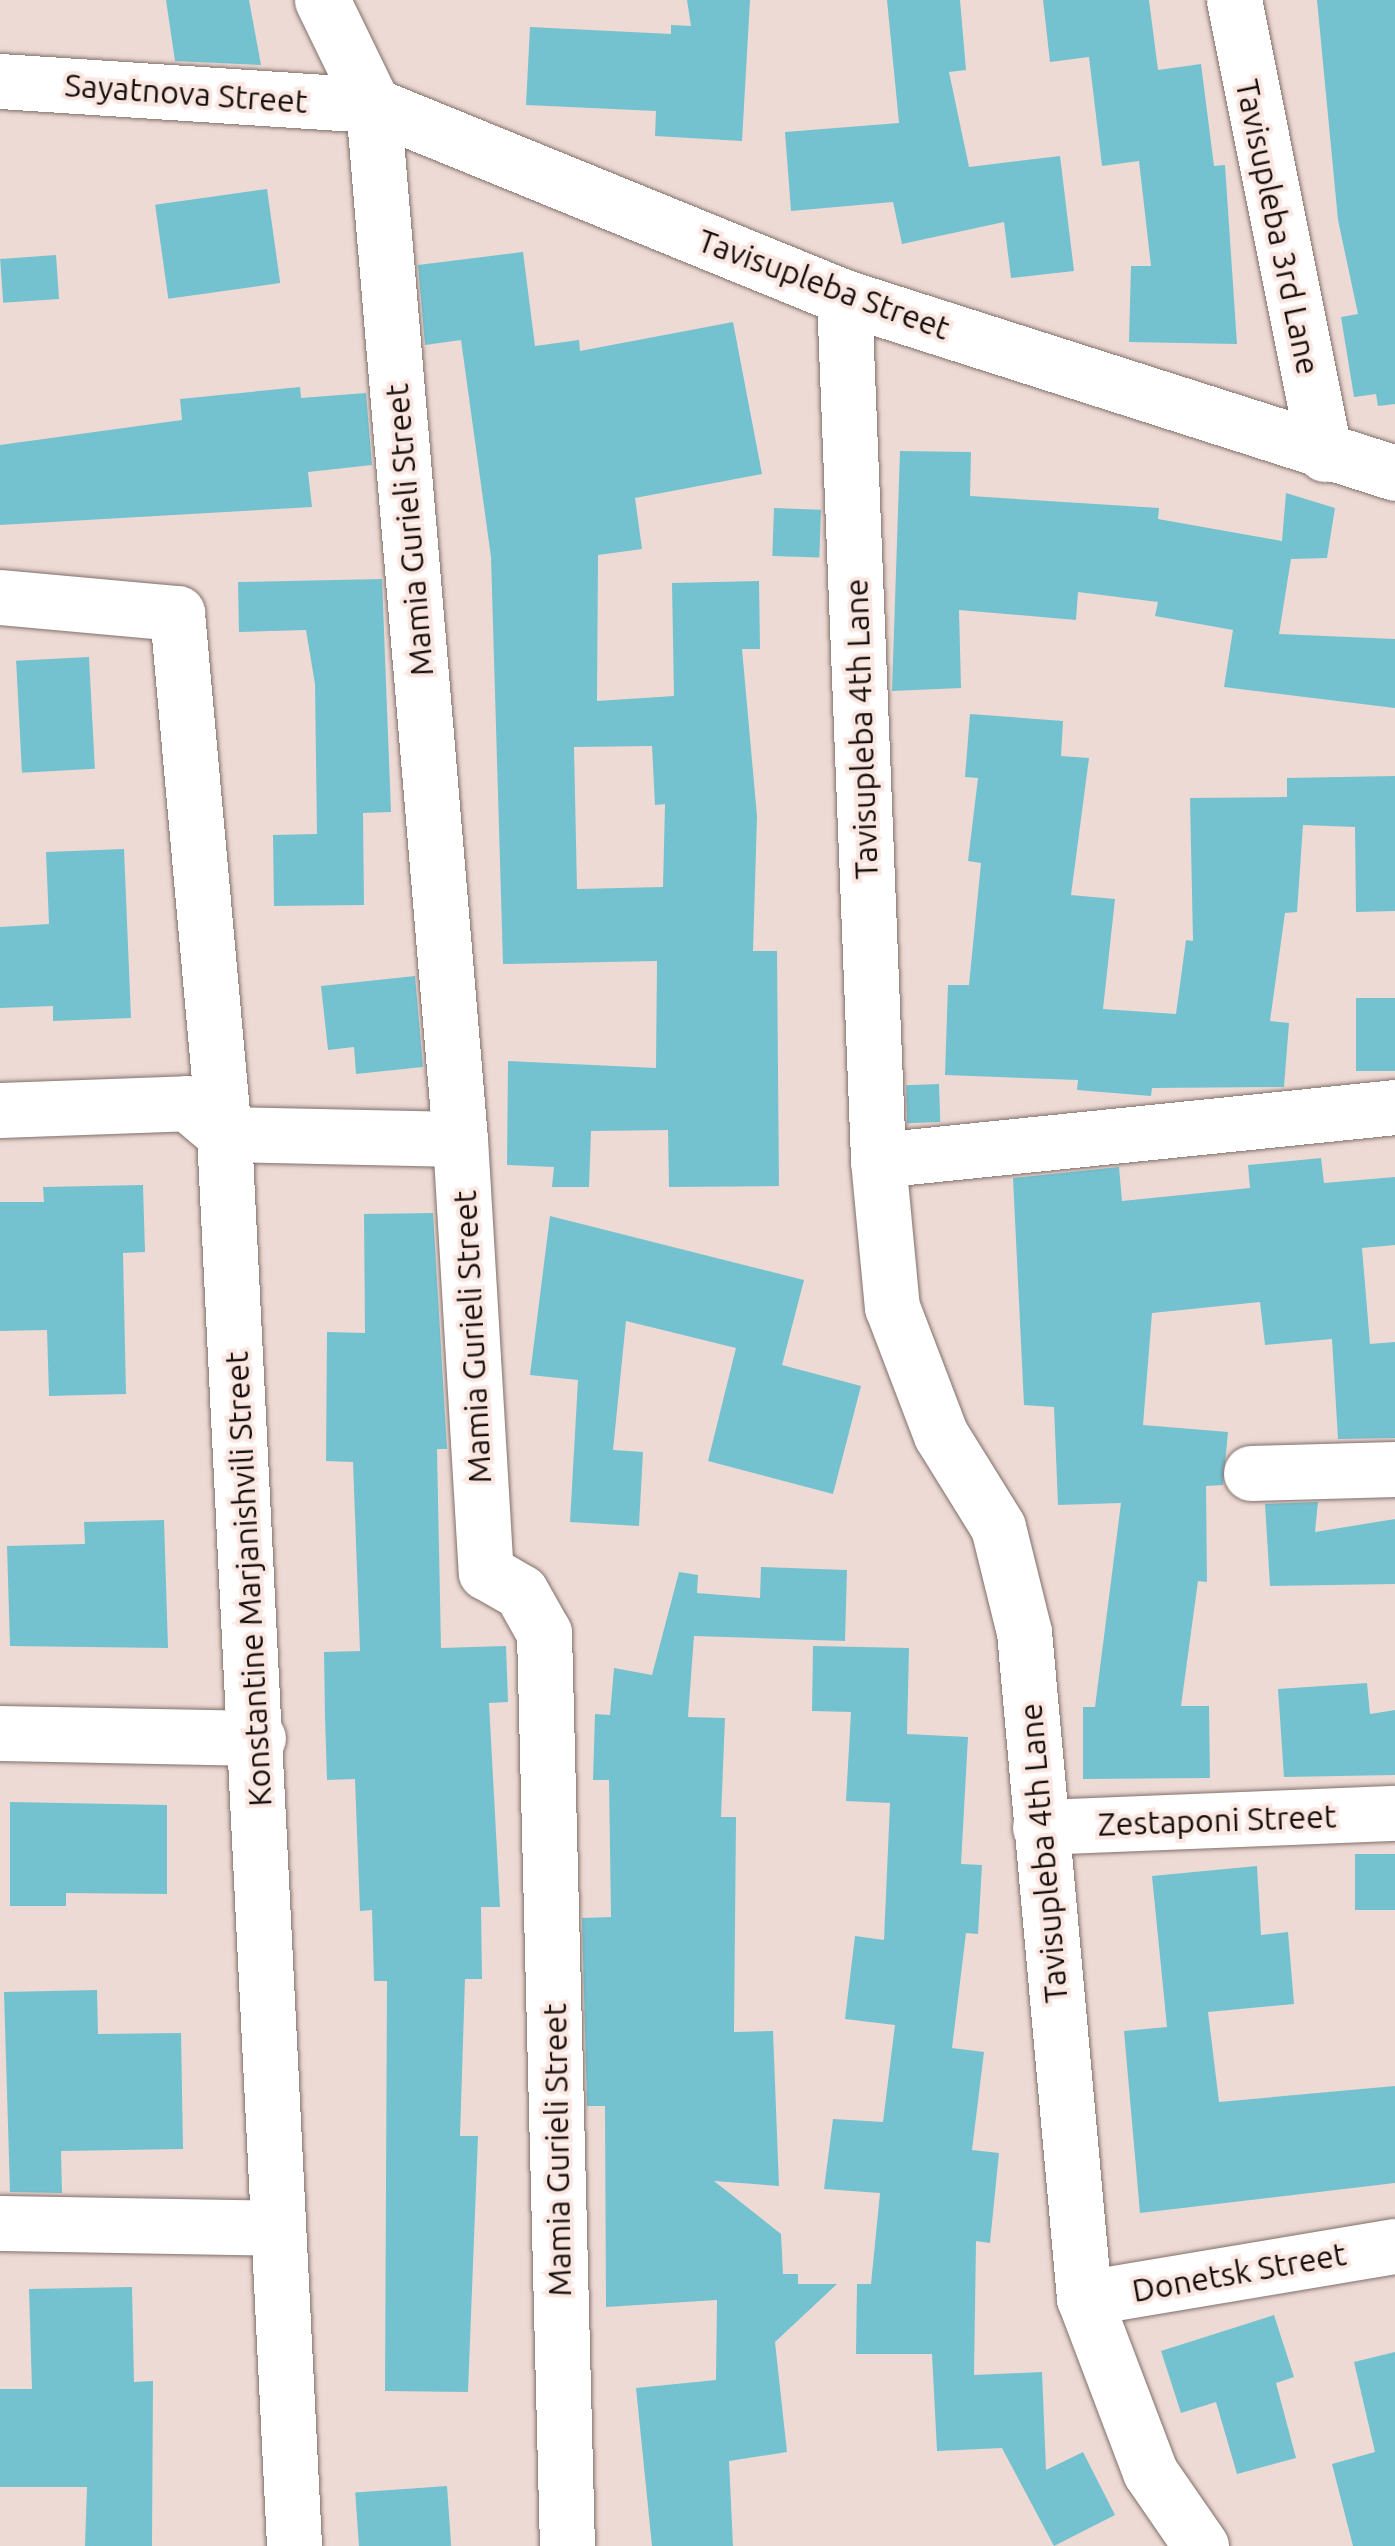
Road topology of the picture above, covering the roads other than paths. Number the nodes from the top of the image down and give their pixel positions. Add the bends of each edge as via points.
1 (322, 0) edge
2 (1234, 0) edge
3 (0, 82) edge
4 (373, 105) junction
5 (844, 297) junction
6 (1325, 454) junction
7 (1395, 474) edge
8 (0, 598) edge
9 (1395, 1107) edge
10 (0, 1110) edge
11 (224, 1134) junction
12 (460, 1139) junction
13 (878, 1160) junction
14 (1395, 1469) edge
15 (1250, 1473) dead end
16 (0, 1733) edge
17 (258, 1738) junction
18 (1395, 1813) edge
19 (1040, 1826) junction
20 (0, 2223) edge
21 (278, 2228) junction
22 (1395, 2246) edge
23 (1084, 2298) junction
24 (294, 2546) edge
25 (567, 2546) edge
26 (1201, 2546) edge

1 - 4 street
2 - 6 street, Tavisupleba 3rd Lane
3 - 4 street, Sayatnova Street
4 - 5 street, Tavisupleba Street
4 - 12 street, Mamia Gurieli Street
5 - 6 street, Tavisupleba Street
5 - 13 street, Tavisupleba 4th Lane
6 - 7 street, Tavisupleba Street
8 - 11 street, Konstantine Marjanishvili Street via 177,613
9 - 13 street
10 - 11 street via 187,1103
11 - 12 street
11 - 17 street, Konstantine Marjanishvili Street
12 - 25 street, Mamia Gurieli Street via 486,1572 521,1592 544,1633
13 - 19 street, Tavisupleba 4th Lane via 892,1307 941,1435 1003,1544 1024,1632
14 - 15 street
16 - 17 street
17 - 21 street, Konstantine Marjanishvili Street
18 - 19 street, Zestaponi Street
19 - 23 street, Tavisupleba 4th Lane
20 - 21 street
21 - 24 street, Konstantine Marjanishvili Street
22 - 23 street, Donetsk Street
23 - 26 street, Tavisupleba 4th Lane via 1150,2472

